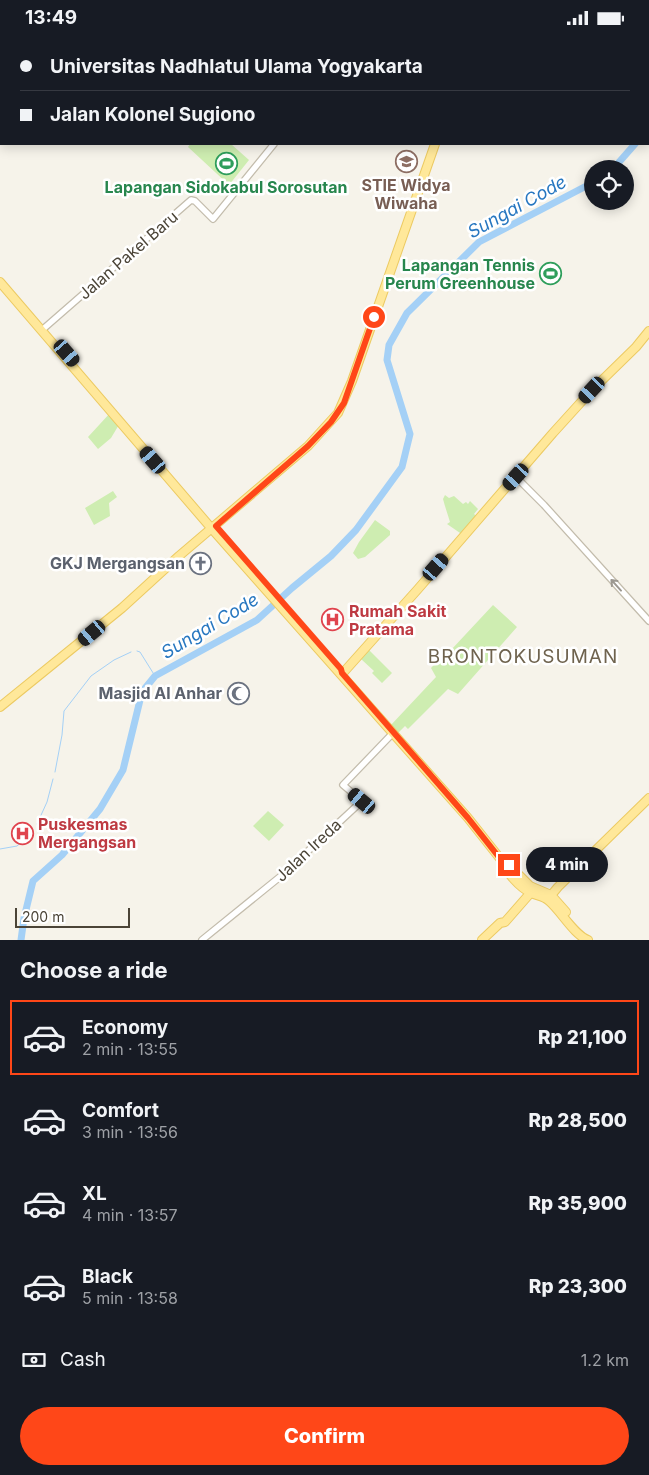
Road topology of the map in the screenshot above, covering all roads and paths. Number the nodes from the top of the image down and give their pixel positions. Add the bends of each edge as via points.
1 (273, 145) edge
2 (435, 145) edge
3 (0, 275) edge
4 (0, 282) edge
5 (43, 329) junction
6 (649, 331) edge
7 (516, 477) junction
8 (214, 527) junction
9 (649, 621) edge
10 (343, 672) junction
11 (0, 707) edge
12 (393, 733) junction
13 (649, 798) edge
14 (558, 887) junction
15 (532, 890) junction
16 (552, 898) junction
17 (202, 940) edge
18 (482, 940) edge
19 (589, 940) edge

1 - 5 street, Jalan Pakel Baru via 213,219 191,200
2 - 8 main road via 342,407 308,446
3 - 5 main road
4 - 5 main road
5 - 8 main road
6 - 7 main road
9 -> 7 street
7 - 10 main road
8 - 10 main road
8 - 11 main road via 122,608
10 - 12 main road
12 - 15 main road via 468,818 505,868
12 - 17 street, Jalan Ireda via 343,785 362,801 282,876
13 - 14 main road
14 - 15 main road
14 - 16 main road
15 - 16 main road
15 - 18 main road via 505,922
16 - 19 main road via 573,927

